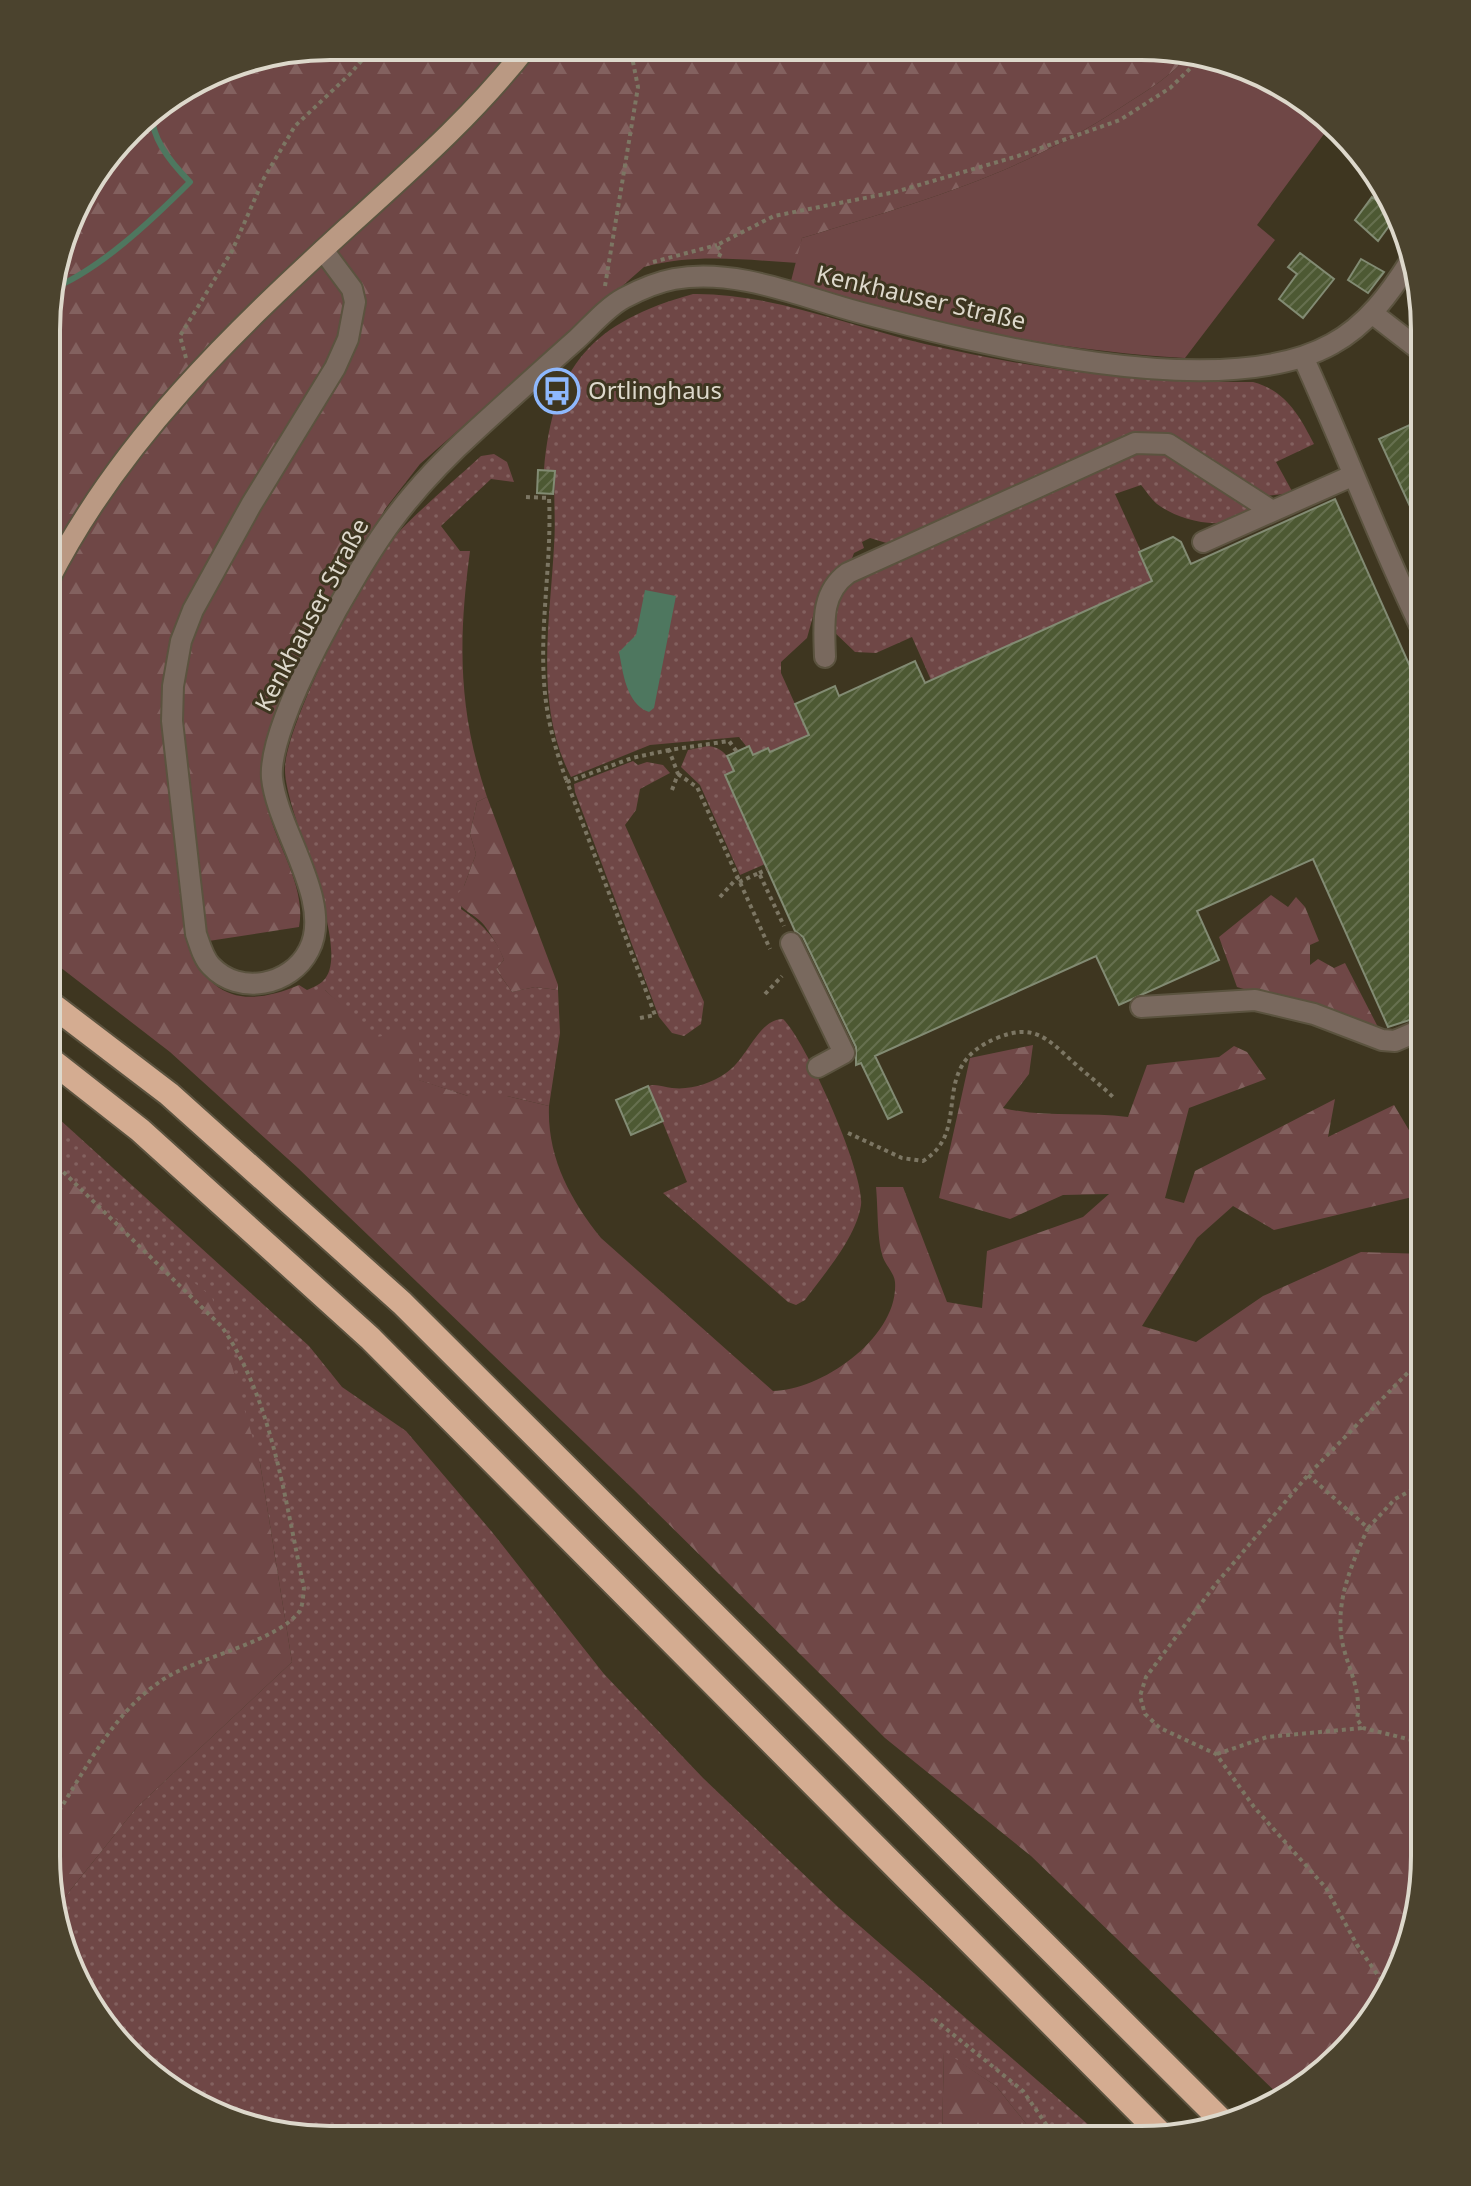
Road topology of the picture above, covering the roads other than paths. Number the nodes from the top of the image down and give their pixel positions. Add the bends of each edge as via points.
1 (515, 61) edge
2 (323, 250) junction
3 (1404, 269) edge
4 (1372, 313) junction
5 (1411, 343) edge
6 (1303, 357) junction
7 (1354, 475) junction
8 (1272, 511) junction
9 (1203, 542) dead end
10 (60, 577) edge
11 (1411, 606) edge
12 (825, 657) dead end
13 (789, 937) road end
14 (1141, 1007) dead end
15 (60, 1011) edge
16 (1411, 1034) edge
17 (60, 1067) edge
18 (818, 1067) dead end
19 (1216, 2115) edge
20 (1152, 2125) edge

1 - 2 main road via 451,131
2 - 6 street, Kenkhauser Straße via 352,289 355,302 348,339 193,610 173,686 172,721 196,934 207,962 223,977 242,983 279,979 299,965 311,947 311,894 279,809 272,759 281,726 318,650 389,524 452,452 621,299 672,280 741,279 953,335 1103,362 1219,370
2 - 10 main road via 191,379 108,481
3 - 4 street, Kenkhauser Straße
4 - 5 street
4 - 6 street, Kenkhauser Straße via 1343,337
6 - 7 street
7 - 8 street
7 - 11 street
8 - 9 street
8 - 12 street via 1168,444 1135,443 842,578 827,599
13 - 18 street via 844,1053
14 - 16 street via 1268,1001 1395,1041
15 - 19 highway via 169,1094 402,1303
17 - 20 highway via 140,1130 370,1338

